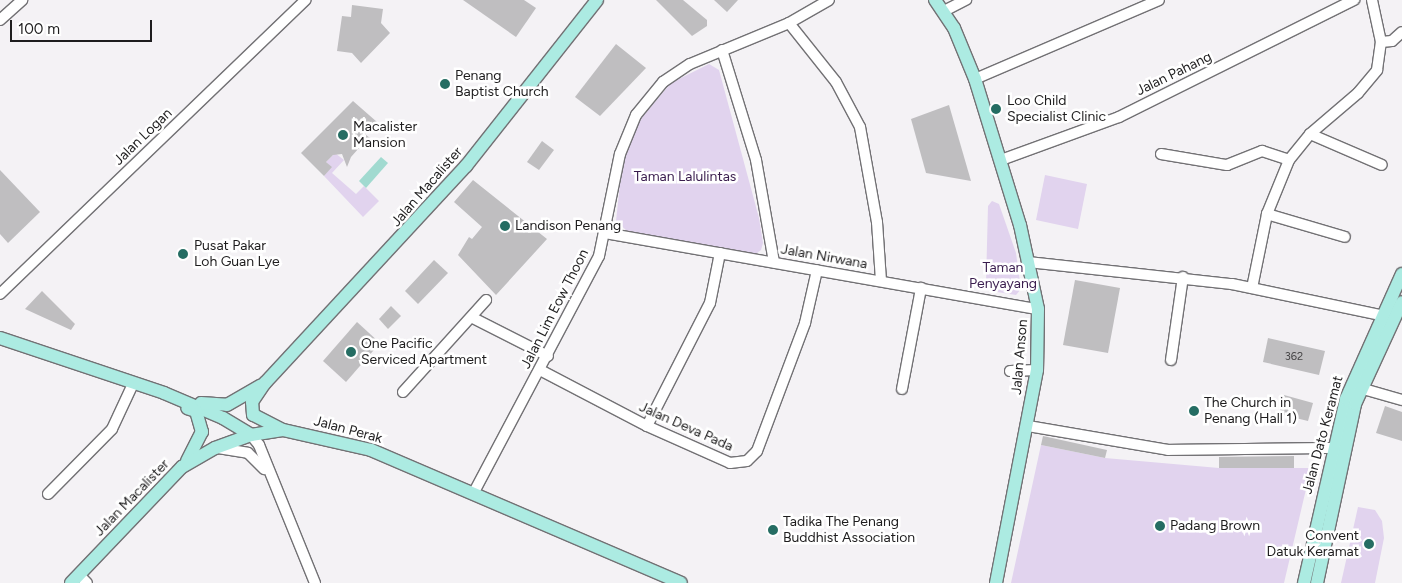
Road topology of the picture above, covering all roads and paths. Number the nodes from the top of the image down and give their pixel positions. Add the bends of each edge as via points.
1 (22, 0) edge
2 (305, 0) edge
3 (597, 0) edge
4 (829, 0) edge
5 (935, 0) edge
6 (966, 0) edge
7 (1159, 0) edge
8 (1354, 0) edge
9 (1372, 0) edge
10 (944, 11) junction
11 (0, 20) edge
12 (789, 23) junction
13 (1402, 32) edge
14 (1381, 42) junction
15 (722, 50) junction
16 (975, 79) junction
17 (1310, 134) junction
18 (1166, 154) dead end
19 (1001, 160) junction
20 (1289, 160) junction
21 (1382, 165) dead end
22 (1267, 214) junction
23 (605, 233) junction
24 (1345, 236) dead end
25 (720, 253) junction
26 (774, 262) junction
27 (1028, 262) junction
28 (817, 270) junction
29 (1402, 274) edge
30 (1183, 277) junction
31 (881, 281) junction
32 (921, 288) junction
33 (1252, 288) junction
34 (0, 294) edge
35 (486, 300) dead end
36 (1402, 302) edge
37 (1038, 309) junction
38 (1381, 315) junction
39 (473, 318) junction
40 (0, 338) edge
41 (548, 356) junction
42 (1171, 360) dead end
43 (540, 370) junction
44 (1037, 370) junction
45 (1010, 371) dead end
46 (265, 382) junction
47 (133, 384) junction
48 (1360, 388) junction
49 (902, 389) dead end
50 (403, 392) dead end
51 (177, 399) junction
52 (1402, 400) edge
53 (647, 426) junction
54 (1028, 426) junction
55 (283, 430) junction
56 (251, 435) junction
57 (215, 448) junction
58 (1338, 448) junction
59 (182, 467) junction
60 (268, 473) junction
61 (48, 494) dead end
62 (473, 494) junction
63 (652, 572) junction
64 (79, 580) edge
65 (315, 583) edge
66 (662, 583) edge
67 (681, 583) edge
68 (996, 583) edge
69 (1304, 583) edge
70 (1316, 583) edge

1 - 11 street
2 - 34 street, Jalan Logan
3 - 46 main road, Jalan Macalister via 466,166
4 - 12 street, Jalan Lim Eow Thoon
5 - 10 main road, Jalan Anson
6 - 10 street
7 - 16 street
8 - 19 street, Jalan Pahang via 1119,117
9 - 14 street
10 - 16 main road, Jalan Anson
12 - 15 street, Jalan Lim Eow Thoon
12 - 31 street via 836,82 860,127 876,212
13 - 14 street via 1392,40
14 - 17 street via 1377,70 1369,82
15 - 23 street, Jalan Lim Eow Thoon via 674,74 636,115 620,154
15 - 26 street via 756,160
16 - 19 main road, Jalan Anson
17 - 20 street
17 - 21 street
18 - 20 street via 1230,165 1262,151
19 - 27 main road, Jalan Anson
20 - 22 street
22 - 24 street
22 - 33 street
23 - 25 street, Jalan Nirwana
23 - 41 street, Jalan Lim Eow Thoon via 590,279
25 - 26 street, Jalan Nirwana
25 - 53 street via 706,311
26 - 28 street, Jalan Nirwana
27 - 30 street
27 - 37 main road, Jalan Anson
28 - 31 street, Jalan Nirwana
28 - 53 street, Jalan Deva Pada via 805,323 753,458 730,463
29 - 38 main road, Jalan Dato Keramat
30 - 33 street
30 - 42 street
31 - 32 street, Jalan Nirwana
32 - 37 street, Jalan Nirwana
32 - 49 street
33 - 38 street
35 - 39 street
36 - 48 main road, Jalan Dato Keramat
37 - 44 main road, Jalan Anson
38 - 58 main road, Jalan Dato Keramat via 1346,398
39 - 41 street
39 - 50 street
40 - 47 main road
41 - 43 street, Jalan Lim Eow Thoon
43 - 53 street, Jalan Deva Pada
43 - 62 street, Jalan Lim Eow Thoon
44 - 45 street
44 - 54 main road, Jalan Anson
46 - 51 main road via 227,405
46 - 55 main road via 252,402 253,415
47 - 51 main road
47 - 59 main road via 196,412 202,432
47 - 61 street via 112,429
48 - 52 street
48 - 58 main road, Jalan Dato Keramat
51 - 56 main road via 223,418
54 - 58 street via 1168,450
54 - 68 main road, Jalan Anson
55 - 56 main road, Jalan Perak
55 - 62 main road, Jalan Perak via 371,450
56 - 57 main road, Jalan Macalister
56 - 60 street via 259,445
57 - 59 main road, Jalan Macalister
57 - 60 street via 248,453
58 - 69 main road, Jalan Dato Keramat
58 - 70 main road, Jalan Dato Keramat
59 - 64 main road, Jalan Macalister
60 - 65 street
62 - 63 main road, Jalan Perak
63 - 66 street
63 - 67 main road, Jalan Perak

